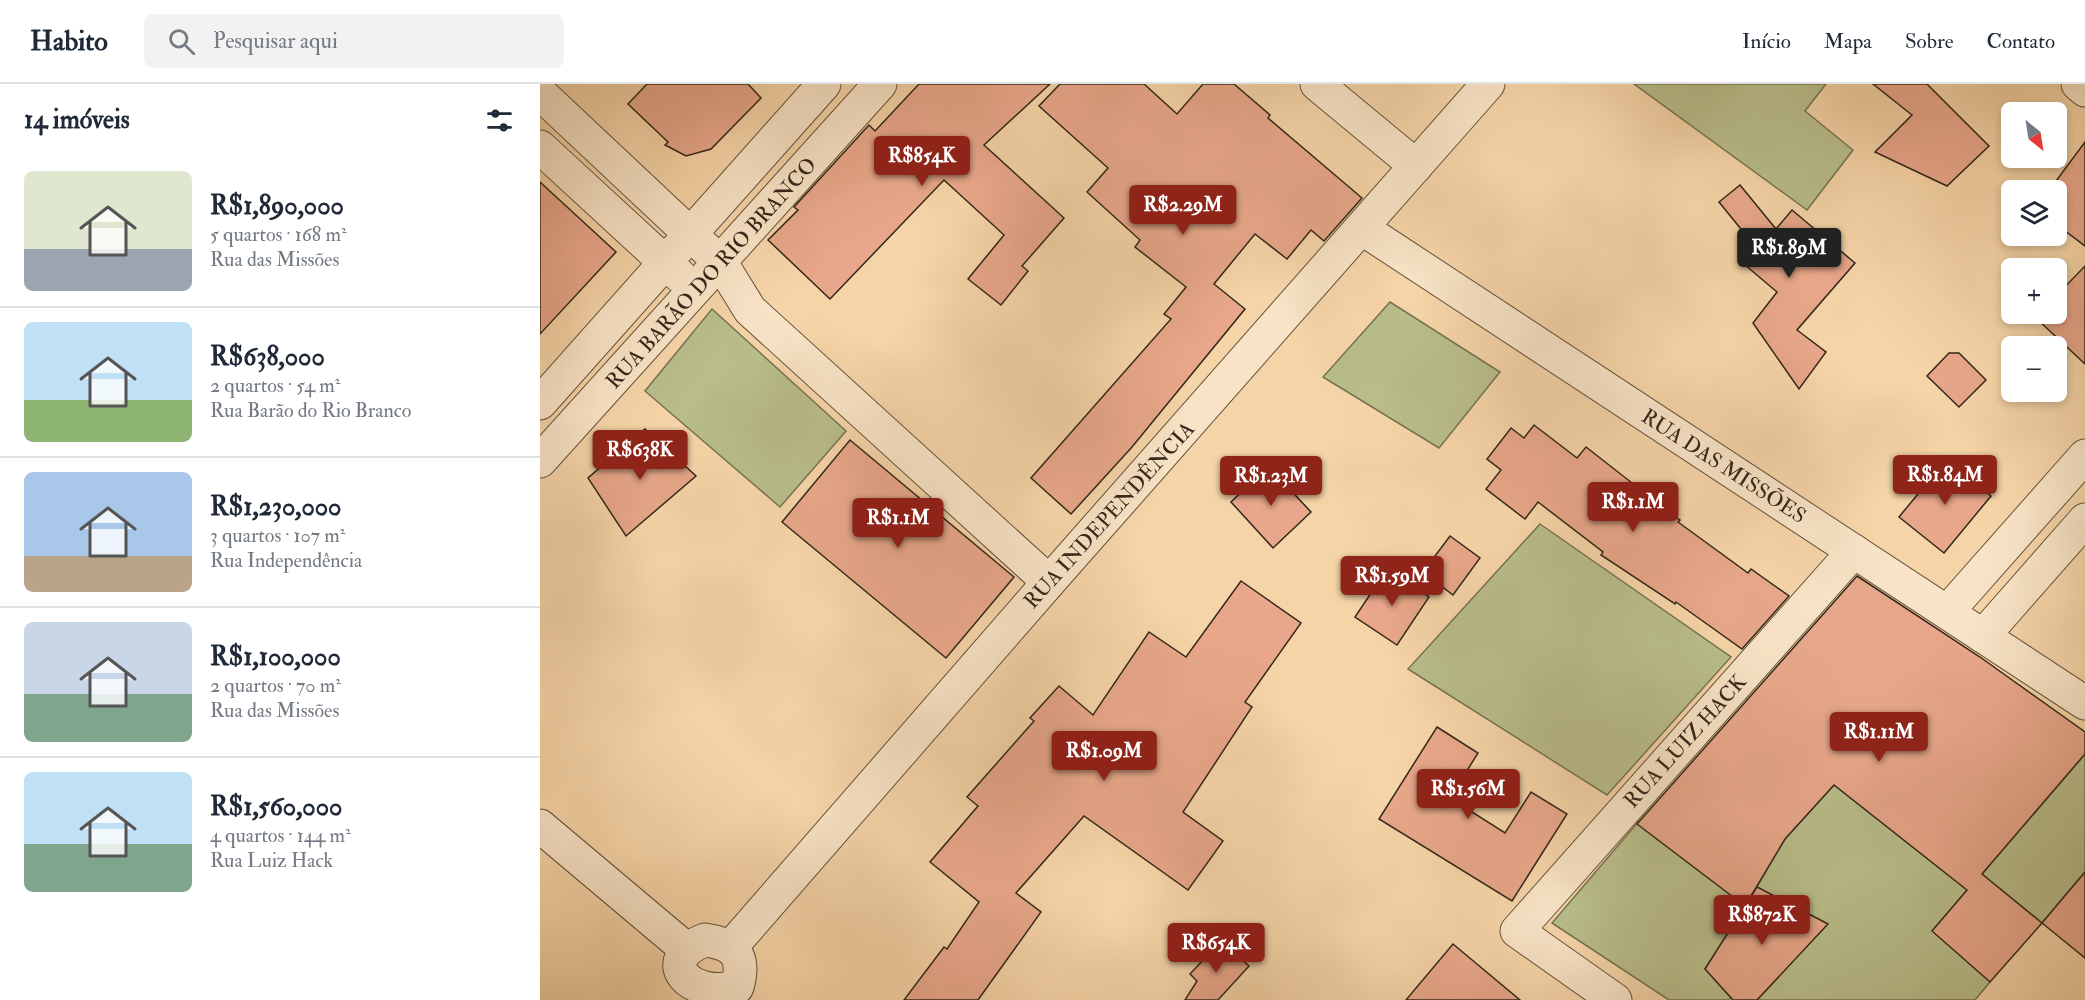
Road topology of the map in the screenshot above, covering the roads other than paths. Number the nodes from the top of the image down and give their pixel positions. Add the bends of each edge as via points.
1 (880, 84) edge
2 (1317, 84) edge
3 (1488, 84) edge
4 (2078, 84) edge
5 (2085, 90) edge
6 (540, 93) edge
7 (815, 94) edge
8 (571, 121) junction
9 (839, 130) junction
10 (543, 150) edge
11 (1416, 166) junction
12 (1363, 229) junction
13 (691, 232) junction
14 (664, 262) junction
15 (721, 263) junction
16 (695, 290) junction
17 (750, 310) junction
18 (544, 398) edge
19 (578, 420) junction
20 (2085, 456) edge
21 (540, 461) edge
22 (2074, 488) edge
23 (2085, 520) edge
24 (1854, 552) junction
25 (1049, 582) junction
26 (1947, 612) junction
27 (1983, 636) junction
28 (2085, 704) edge
29 (540, 826) edge
30 (731, 947) junction
31 (686, 949) junction
32 (747, 994) edge
33 (684, 995) edge
34 (1597, 995) edge

1 - 9 street, RUA BARÃO DO RIO BRANCO
2 - 11 street
3 - 11 street, RUA INDEPENDÊNCIA
4 - 5 street
6 - 8 street
7 - 9 street
7 - 13 street, RUA BARÃO DO RIO BRANCO
8 - 10 street
8 - 13 street
9 - 15 street, RUA BARÃO DO RIO BRANCO
10 - 14 street
11 - 12 street, RUA INDEPENDÊNCIA
12 - 24 street, RUA DAS MISSÕES
12 - 25 street, RUA INDEPENDÊNCIA
13 - 14 street, RUA BARÃO DO RIO BRANCO
13 - 15 street
14 - 16 street
14 - 18 street, RUA BARÃO DO RIO BRANCO
15 - 16 street, RUA BARÃO DO RIO BRANCO
15 - 17 street
16 - 17 street
16 - 19 street, RUA BARÃO DO RIO BRANCO
17 - 25 street
18 - 19 street
19 - 21 street, RUA BARÃO DO RIO BRANCO
20 - 22 street
22 - 26 street
23 - 27 street
24 - 26 street, RUA DAS MISSÕES
24 - 34 street, RUA LUIZ HACK via 1517,931
25 - 30 street, RUA INDEPENDÊNCIA
26 - 27 street, RUA DAS MISSÕES
27 - 28 street, RUA DAS MISSÕES
29 - 31 street
30 - 31 street via 705,940
30 - 32 street via 739,958
31 - 33 street via 679,968
32 - 33 street via 705,999

